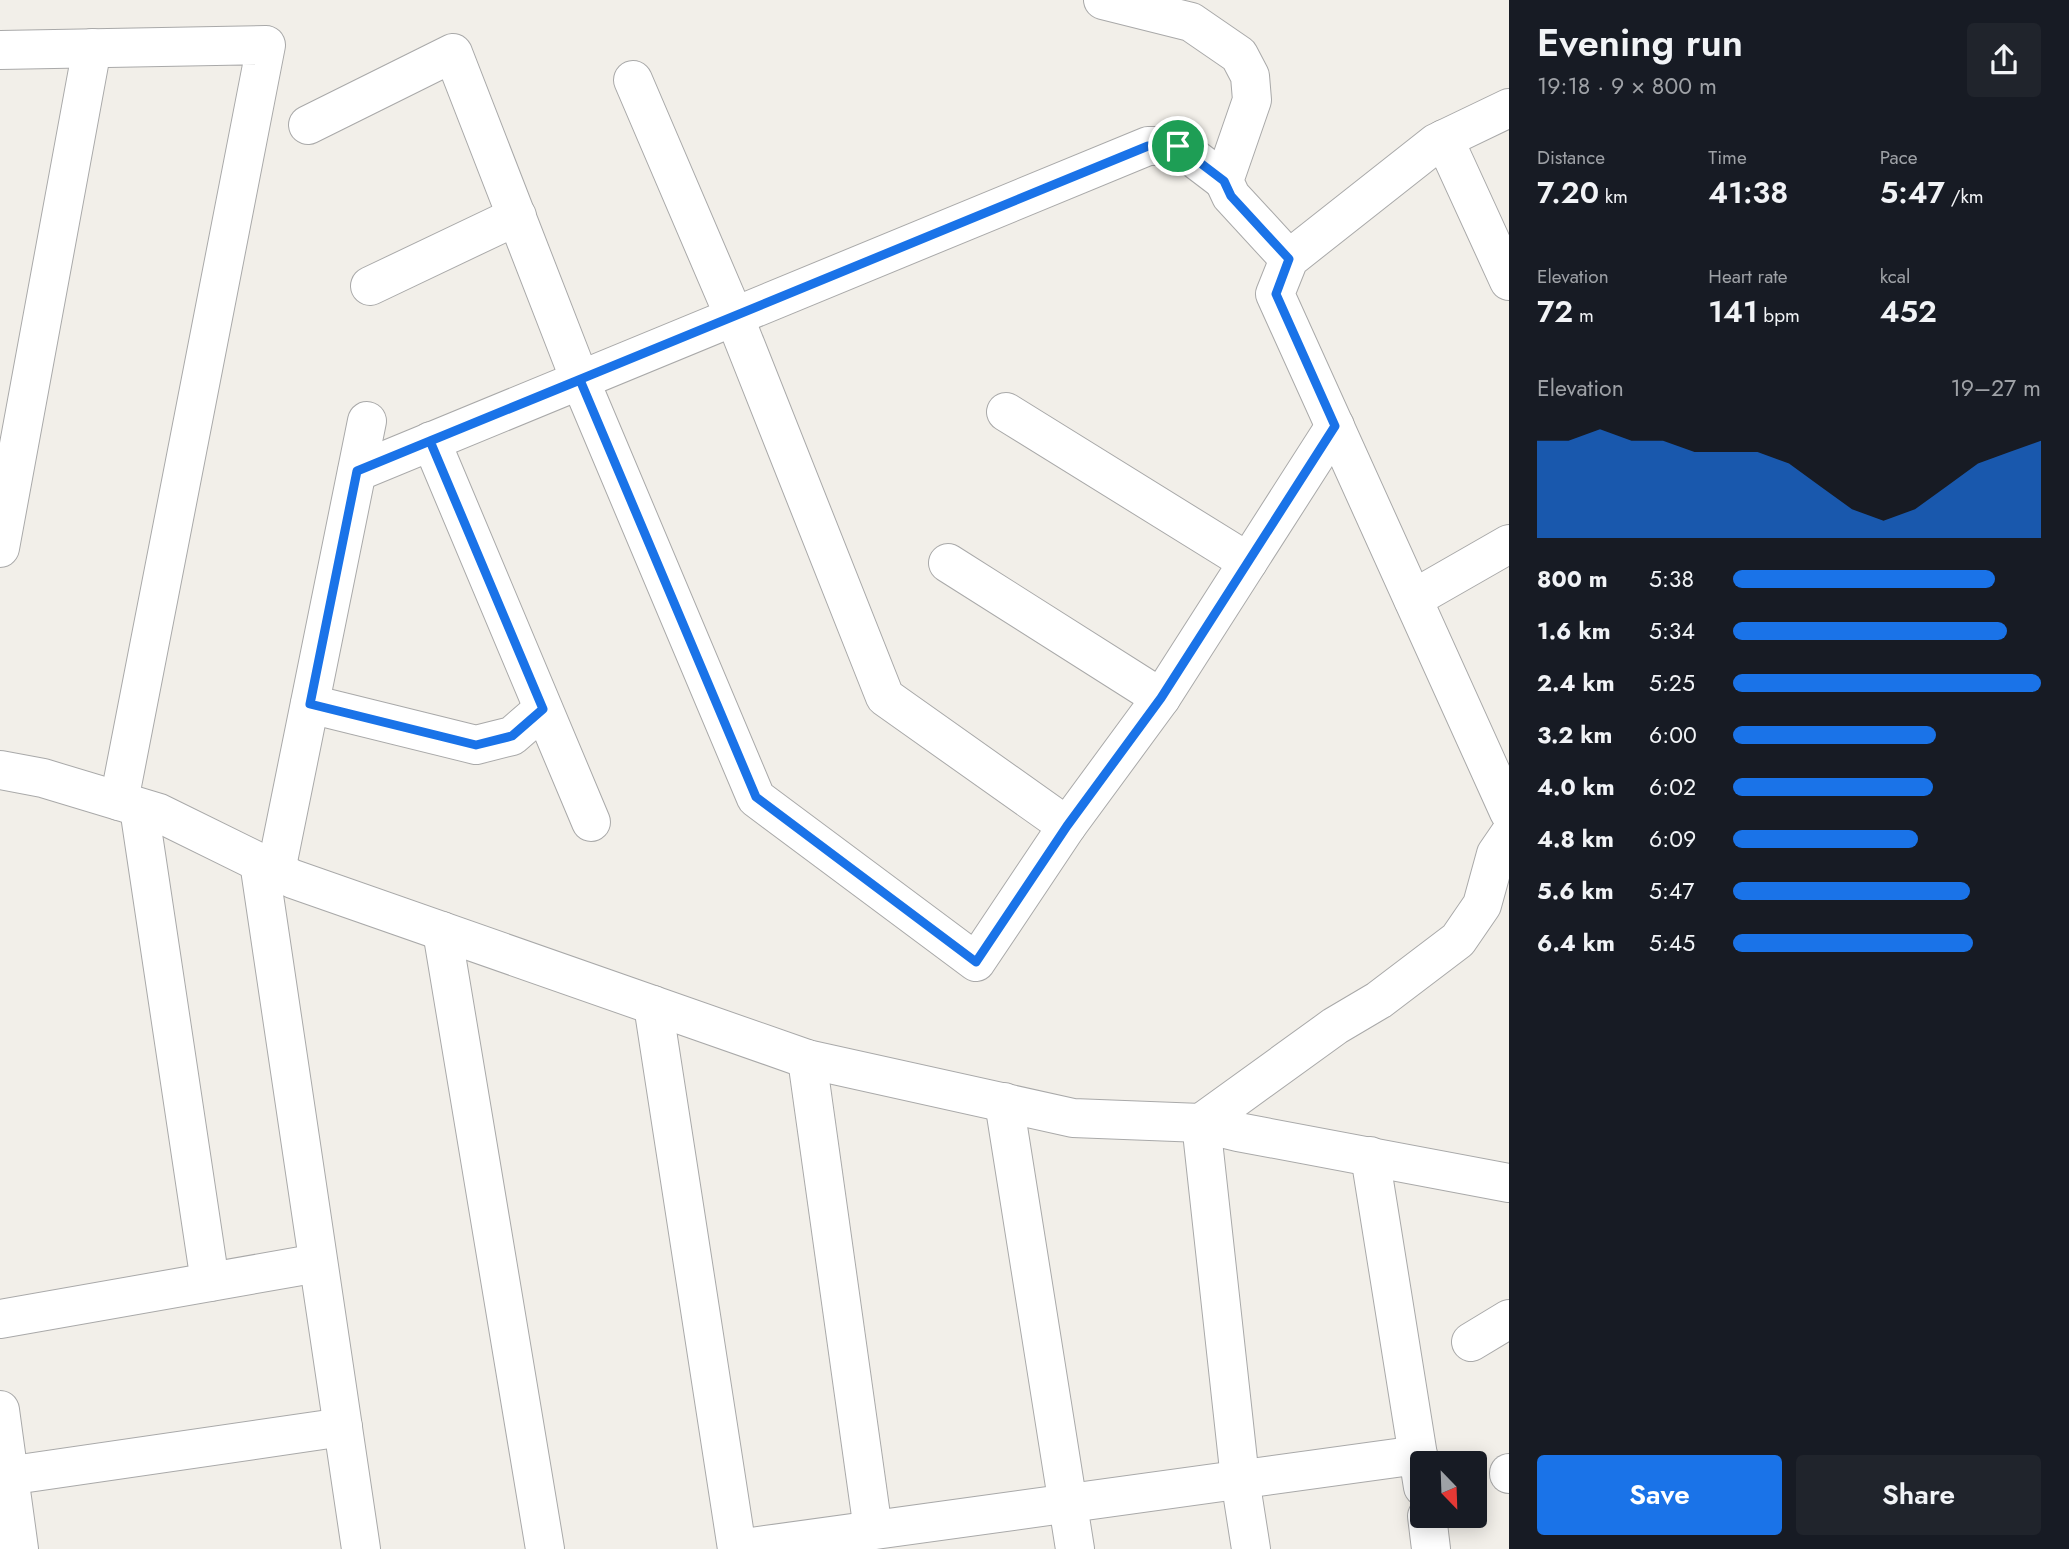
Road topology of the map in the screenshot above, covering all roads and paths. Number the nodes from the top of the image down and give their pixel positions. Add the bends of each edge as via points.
1 (1103, 0) edge
2 (1188, 10) edge
3 (92, 48) junction
4 (0, 50) edge
5 (633, 80) dead end
6 (1509, 108) edge
7 (308, 125) dead end
8 (1444, 139) junction
9 (1224, 181) junction
10 (516, 216) junction
11 (1289, 259) junction
12 (1509, 281) edge
13 (369, 286) dead end
14 (734, 316) junction
15 (580, 380) junction
16 (1006, 412) dead end
17 (367, 421) dead end
18 (1335, 426) junction
19 (430, 441) junction
20 (357, 471) junction
21 (1509, 544) edge
22 (0, 548) edge
23 (1248, 562) junction
24 (948, 563) dead end
25 (1413, 599) junction
26 (1161, 698) junction
27 (310, 704) junction
28 (543, 709) junction
29 (0, 770) edge
30 (129, 805) junction
31 (1509, 812) edge
32 (591, 822) dead end
33 (1067, 826) junction
34 (1509, 835) edge
35 (267, 866) junction
36 (442, 931) junction
37 (653, 1005) junction
38 (807, 1059) junction
39 (1004, 1102) junction
40 (1201, 1122) junction
41 (1370, 1156) junction
42 (1509, 1183) edge
43 (318, 1263) junction
44 (210, 1282) junction
45 (0, 1319) edge
46 (1509, 1319) edge
47 (1471, 1342) dead end
48 (0, 1410) edge
49 (343, 1427) junction
50 (1418, 1451) edge
51 (1410, 1471) edge
52 (4, 1477) edge
53 (1240, 1479) junction
54 (1068, 1503) junction
55 (1428, 1528) edge
56 (884, 1535) edge
57 (19, 1549) edge
58 (361, 1549) edge
59 (545, 1549) edge
60 (737, 1549) edge
61 (1075, 1549) edge
62 (1251, 1549) edge
63 (1431, 1549) edge

1 - 2 street
2 - 9 street via 1239,55 1250,76 1252,100
3 - 4 street
3 - 22 street
3 - 30 street via 266,45
5 - 14 street
6 - 8 street
7 - 10 street via 453,53
8 - 11 street
8 - 12 street
9 - 11 street via 1231,196
9 - 14 street via 1178,146 1148,146
10 - 13 street
10 - 15 street
11 - 18 street via 1276,294
14 - 15 street
14 - 33 street via 885,696
15 - 19 street
15 - 33 street via 756,797 976,962
16 - 23 street
17 - 20 street
18 - 23 street
18 - 25 street
19 - 20 street
19 - 28 street
20 - 27 street
21 - 25 street
23 - 26 street
24 - 26 street
25 - 31 street
26 - 33 street
27 - 28 street via 476,745 512,736
27 - 35 street
28 - 32 street
29 - 30 street via 43,778
30 - 35 street via 159,813
30 - 44 street
34 - 40 street via 1496,854 1482,905 1458,940
35 - 36 street
35 - 43 street
36 - 37 street
36 - 59 street
37 - 38 street
37 - 60 street
38 - 39 street
38 - 56 street
39 - 40 street via 1073,1118
39 - 54 street
40 - 41 street
40 - 53 street
41 - 42 street
41 - 50 street
43 - 44 street
43 - 49 street
44 - 45 street
46 - 47 street
48 - 52 street
49 - 52 street
49 - 58 street
51 - 53 street
52 - 57 street
53 - 54 street
53 - 62 street
54 - 56 street
54 - 61 street
55 - 63 street
56 - 60 street

